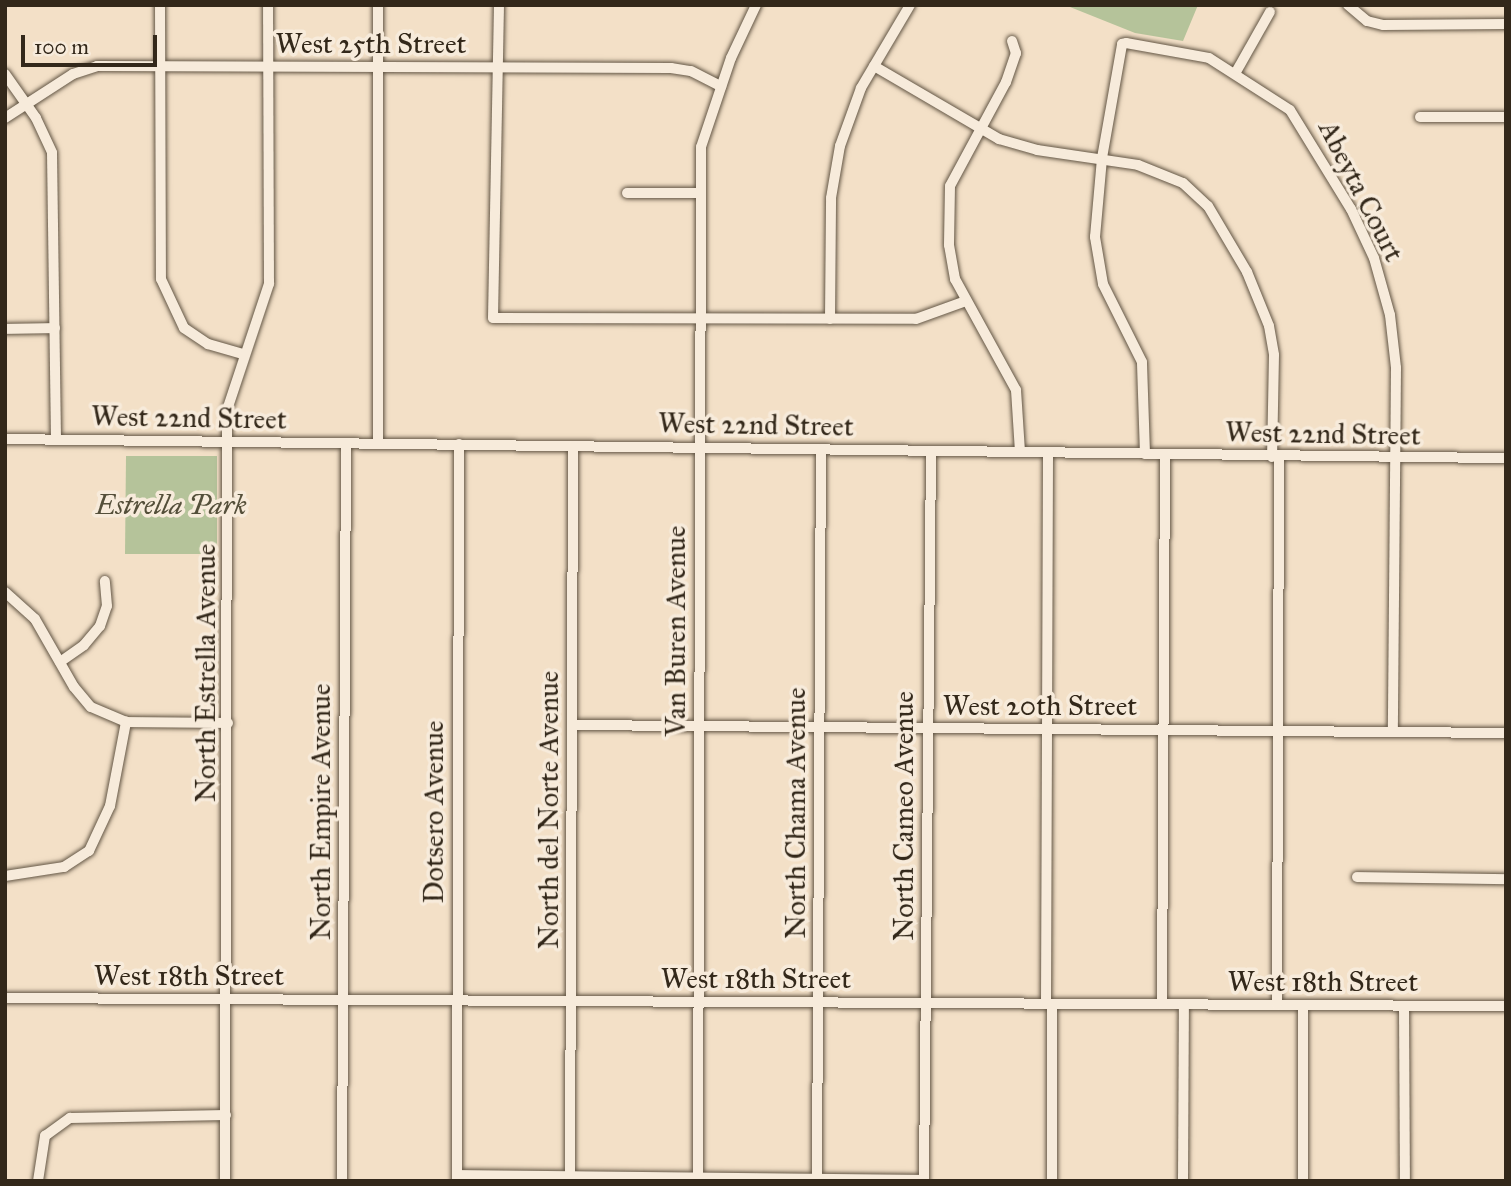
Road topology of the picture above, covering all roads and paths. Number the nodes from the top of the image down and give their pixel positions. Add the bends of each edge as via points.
1 (160, 5) edge
2 (268, 5) edge
3 (378, 5) edge
4 (499, 5) edge
5 (756, 5) edge
6 (910, 5) edge
7 (1348, 5) edge
8 (1270, 12) dead end
9 (1506, 24) edge
10 (1012, 41) dead end
11 (159, 66) junction
12 (378, 66) junction
13 (874, 66) junction
14 (268, 67) junction
15 (498, 68) junction
16 (1236, 72) junction
17 (5, 74) edge
18 (721, 86) junction
19 (27, 105) junction
20 (1420, 117) dead end
21 (1506, 117) edge
22 (5, 118) edge
23 (980, 129) junction
24 (1102, 158) junction
25 (627, 193) dead end
26 (701, 193) junction
27 (966, 301) junction
28 (702, 319) junction
29 (830, 319) junction
30 (55, 328) junction
31 (5, 329) edge
32 (244, 354) junction
33 (5, 439) edge
34 (56, 440) junction
35 (228, 442) junction
36 (346, 443) junction
37 (378, 444) junction
38 (458, 444) junction
39 (573, 446) junction
40 (699, 447) junction
41 (821, 449) junction
42 (930, 451) junction
43 (1020, 452) junction
44 (1048, 453) junction
45 (1145, 454) junction
46 (1165, 455) junction
47 (1275, 457) junction
48 (1395, 458) junction
49 (1506, 458) edge
50 (105, 581) dead end
51 (5, 592) edge
52 (60, 662) junction
53 (126, 722) junction
54 (228, 723) junction
55 (573, 725) junction
56 (699, 726) junction
57 (820, 727) junction
58 (927, 728) junction
59 (1046, 729) junction
60 (1163, 730) junction
61 (1278, 731) junction
62 (1393, 732) junction
63 (1506, 733) edge
64 (5, 876) edge
65 (1357, 877) dead end
66 (1506, 879) edge
67 (5, 998) edge
68 (227, 999) junction
69 (342, 1000) junction
70 (456, 1000) junction
71 (570, 1001) junction
72 (698, 1002) junction
73 (819, 1003) junction
74 (926, 1003) junction
75 (1049, 1004) junction
76 (1162, 1004) junction
77 (1184, 1004) junction
78 (1277, 1005) junction
79 (1303, 1005) junction
80 (1404, 1006) junction
81 (1506, 1006) edge
82 (226, 1115) junction
83 (569, 1174) junction
84 (457, 1178) edge
85 (698, 1178) edge
86 (817, 1178) junction
87 (924, 1180) edge
88 (38, 1181) edge
89 (225, 1181) edge
90 (342, 1181) edge
91 (1052, 1181) edge
92 (1184, 1181) edge
93 (1303, 1181) edge
94 (1405, 1181) edge

1 - 11 street
2 - 14 street, North Estrella Avenue
3 - 12 street
4 - 15 street
5 - 18 street, Van Buren Avenue
6 - 13 street
7 - 9 street via 1367,21 1383,25
8 - 16 street
10 - 23 street via 1014,62
11 - 14 street, West 25th Street
11 - 19 street, West 25th Street via 88,69
11 - 32 street via 159,263 166,298 192,334 216,347
12 - 14 street, West 25th Street
12 - 15 street, West 25th Street
12 - 37 street
13 - 23 street
13 - 29 street via 853,107 835,168
14 - 32 street, North Estrella Avenue via 269,284
15 - 18 street, West 25th Street via 682,69
15 - 28 street via 493,318
16 - 24 street, Abeyta Court via 1198,54 1122,44
16 - 48 street, Abeyta Court via 1297,118 1374,258 1394,341
17 - 19 street
18 - 26 street, Van Buren Avenue via 702,136
19 - 22 street, West 25th Street
19 - 30 street via 52,153
20 - 21 street
23 - 24 street via 1037,150
23 - 27 street via 949,194 950,261
24 - 45 street via 1096,255 1103,284 1142,362
24 - 47 street via 1138,165 1183,183 1208,206 1234,249 1259,298 1273,341
25 - 26 street
26 - 28 street, Van Buren Avenue
27 - 29 street via 916,319
27 - 43 street via 1016,390
28 - 29 street
28 - 40 street, Van Buren Avenue
30 - 31 street
30 - 34 street
32 - 35 street, North Estrella Avenue via 227,410
33 - 34 street, West 22nd Street
34 - 35 street, West 22nd Street
35 - 36 street, West 22nd Street
35 - 54 street, North Estrella Avenue
36 - 37 street, West 22nd Street
36 - 69 street, North Empire Avenue
37 - 38 street, West 22nd Street
38 - 39 street, West 22nd Street
38 - 70 street, Dotsero Avenue
39 - 40 street, West 22nd Street
39 - 55 street, North del Norte Avenue
40 - 41 street, West 22nd Street
40 - 56 street, Van Buren Avenue
41 - 42 street, West 22nd Street
41 - 57 street, North Chama Avenue
42 - 43 street, West 22nd Street
42 - 58 street, North Cameo Avenue
43 - 44 street, West 22nd Street
44 - 45 street, West 22nd Street
44 - 59 street
45 - 46 street, West 22nd Street
46 - 47 street, West 22nd Street
46 - 60 street
47 - 48 street, West 22nd Street
47 - 61 street
48 - 49 street, West 22nd Street
48 - 62 street, Abeyta Court
50 - 52 street via 107,606 100,626
51 - 52 street via 34,619
52 - 53 street via 91,707
53 - 54 street
53 - 64 street via 110,806 89,851 64,867
54 - 68 street, North Estrella Avenue
55 - 56 street, West 20th Street
55 - 71 street, North del Norte Avenue
56 - 57 street, West 20th Street
56 - 72 street, Van Buren Avenue
57 - 58 street, West 20th Street
57 - 73 street, North Chama Avenue
58 - 59 street, West 20th Street
58 - 74 street, North Cameo Avenue
59 - 60 street, West 20th Street
59 - 75 street
60 - 61 street, West 20th Street
60 - 76 street
61 - 62 street, West 20th Street
61 - 78 street
62 - 63 street, West 20th Street
65 - 66 street
67 - 68 street, West 18th Street
68 - 69 street, West 18th Street
68 - 82 street, North Estrella Avenue
69 - 70 street, West 18th Street
69 - 90 street, North Empire Avenue
70 - 71 street, West 18th Street
70 - 84 street, Dotsero Avenue
71 - 72 street, West 18th Street
71 - 83 street, North del Norte Avenue
72 - 73 street, West 18th Street
72 - 85 street, Van Buren Avenue
73 - 74 street, West 18th Street
73 - 86 street, North Chama Avenue
74 - 75 street, West 18th Street
74 - 87 street, North Cameo Avenue
75 - 76 street, West 18th Street
75 - 91 street
76 - 77 street, West 18th Street
77 - 78 street, West 18th Street
77 - 92 street
78 - 79 street, West 18th Street
79 - 80 street, West 18th Street
79 - 93 street
80 - 81 street, West 18th Street
80 - 94 street
82 - 88 street via 70,1118 45,1136
82 - 89 street, North Estrella Avenue
83 - 84 street
83 - 85 street
85 - 86 street
86 - 87 street

